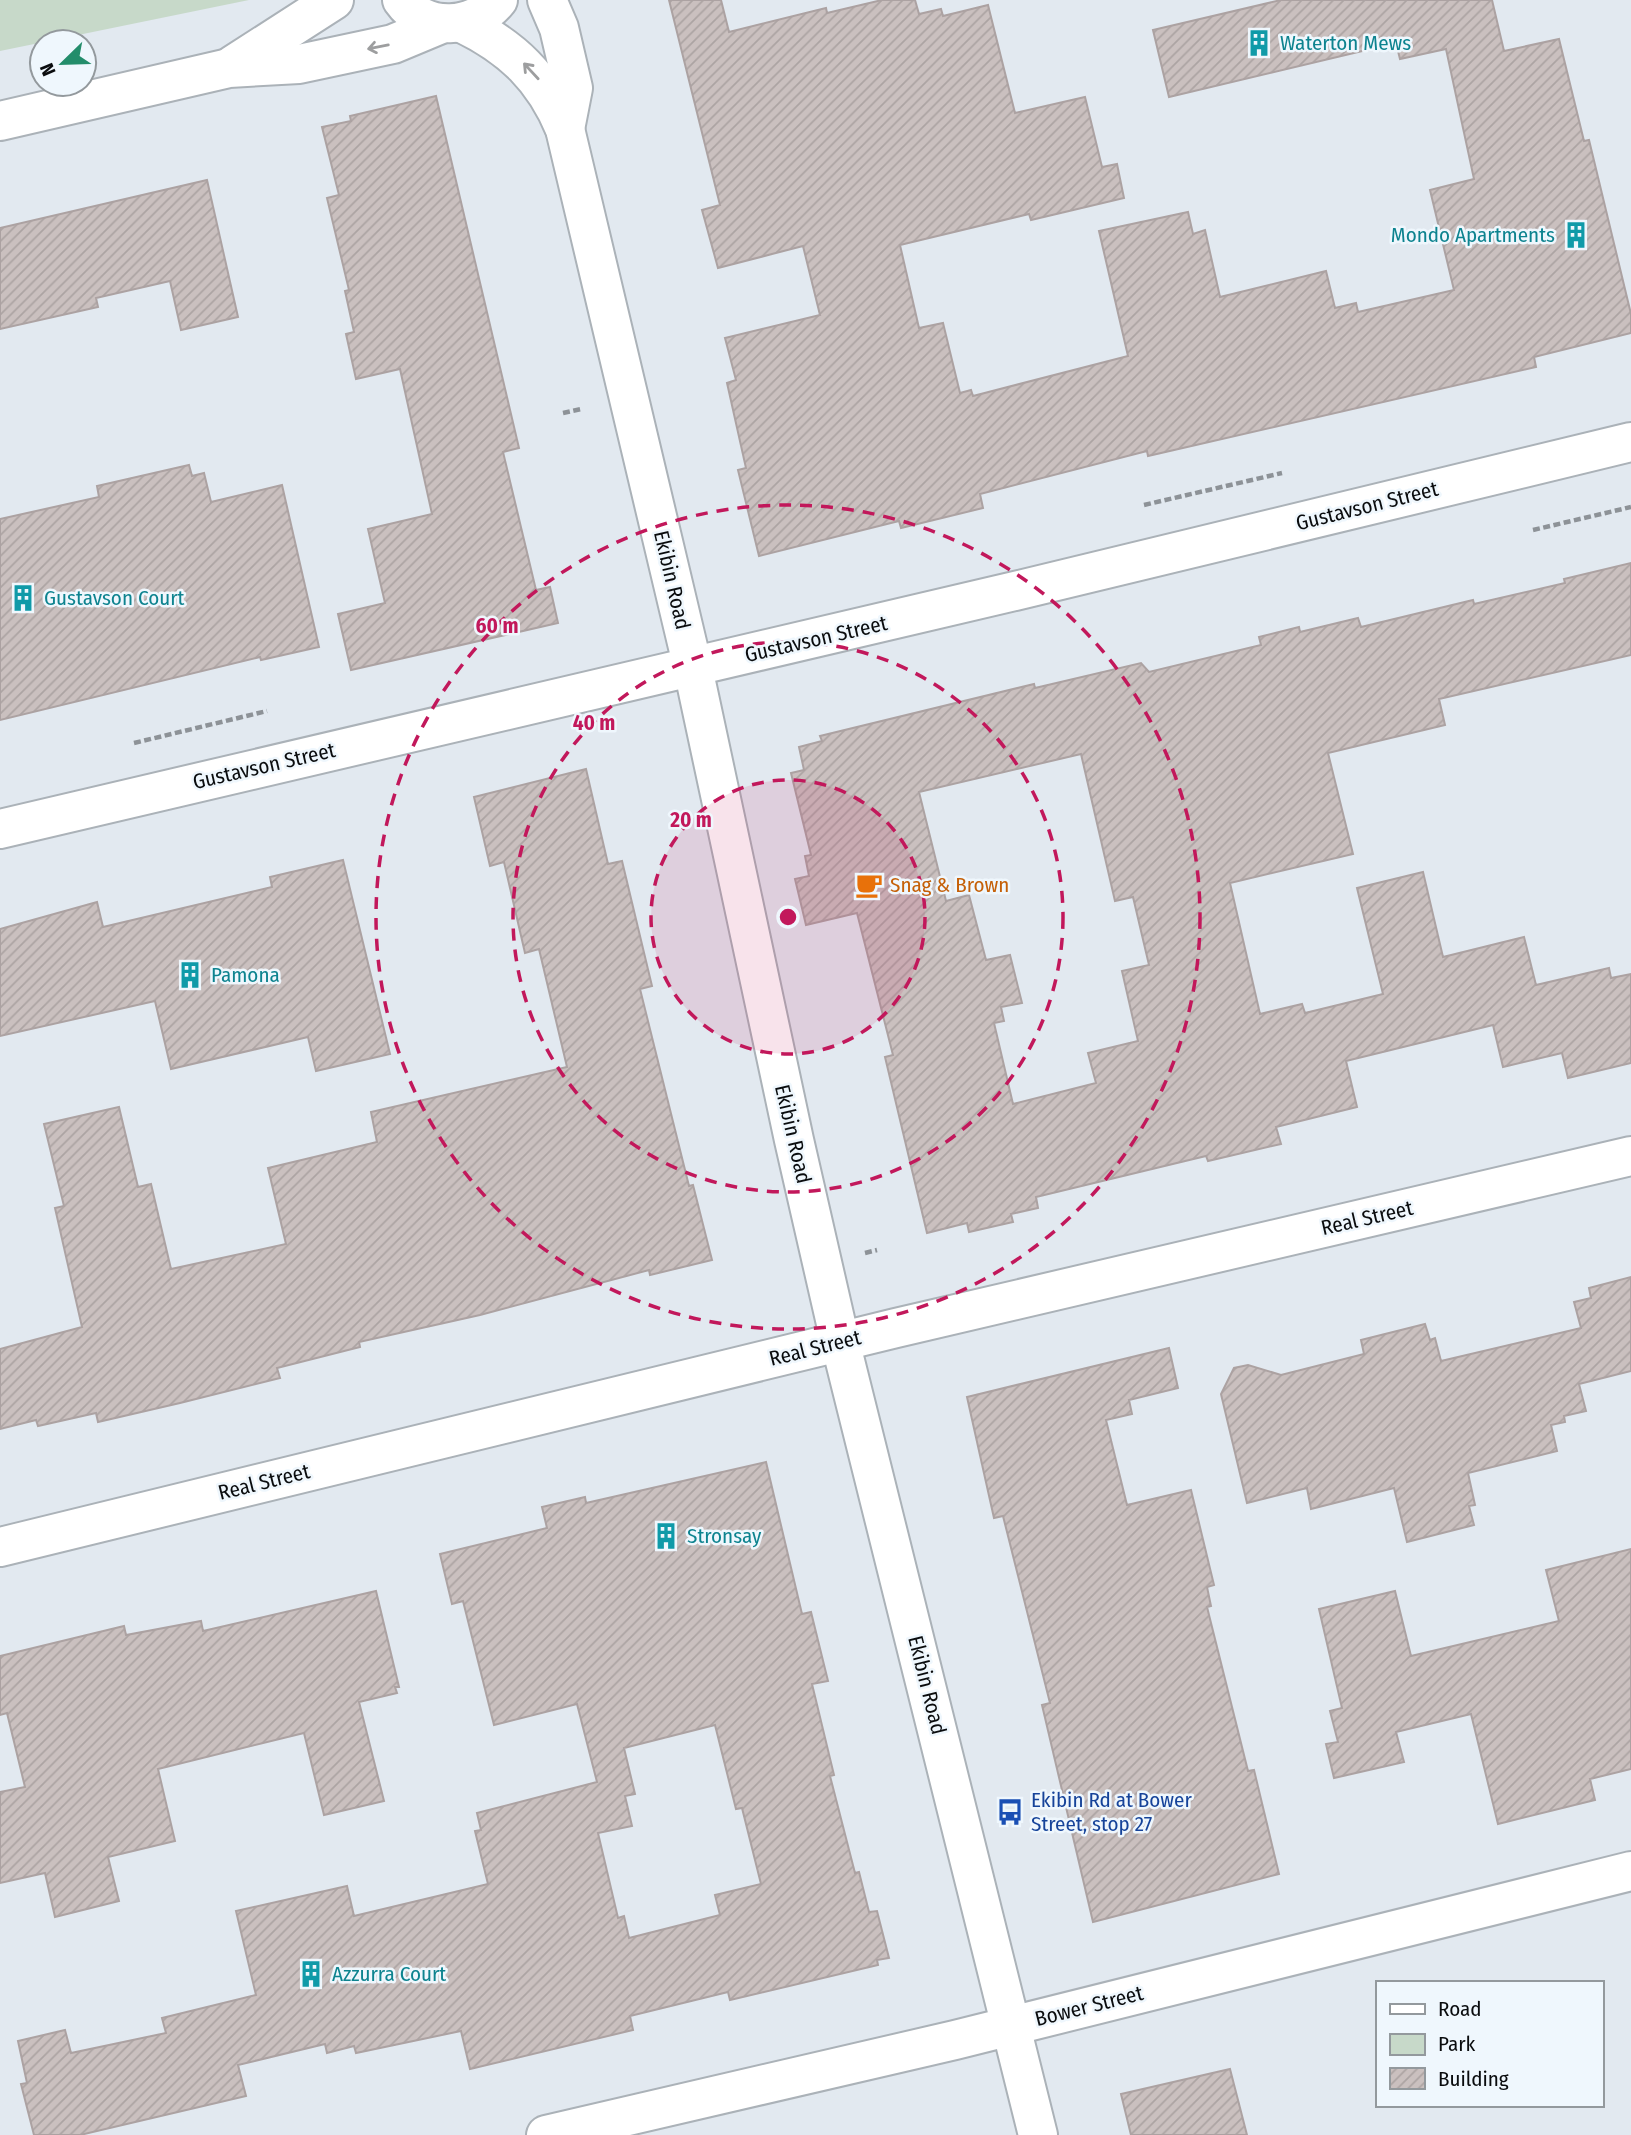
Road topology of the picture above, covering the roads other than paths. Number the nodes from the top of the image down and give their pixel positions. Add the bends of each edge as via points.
1 (334, 0) edge
2 (402, 0) edge
3 (498, 0) edge
4 (547, 0) edge
5 (452, 24) junction
6 (229, 68) junction
7 (0, 121) edge
8 (565, 129) junction
9 (1631, 442) edge
10 (693, 667) junction
11 (0, 829) edge
12 (1631, 1156) edge
13 (840, 1342) junction
14 (0, 1547) edge
15 (1631, 1871) edge
16 (1012, 2025) junction
17 (546, 2135) edge
18 (1038, 2135) edge

1 - 6 street
2 - 5 street, Ekibin Road via 421,17
3 - 5 street via 481,16
4 - 8 street, Ekibin Road via 559,28 573,88
5 -> 6 street via 393,44 299,64
8 -> 5 street, Ekibin Road via 540,80 520,59 502,44
6 - 7 street
8 - 10 street, Ekibin Road
9 - 10 street, Gustavson Street
10 - 11 street, Gustavson Street
10 - 13 street, Ekibin Road
12 - 13 street, Real Street
13 - 14 street, Real Street
13 - 16 street, Ekibin Road
15 - 16 street, Bower Street
16 - 17 street, Bower Street
16 - 18 street, Ekibin Road

